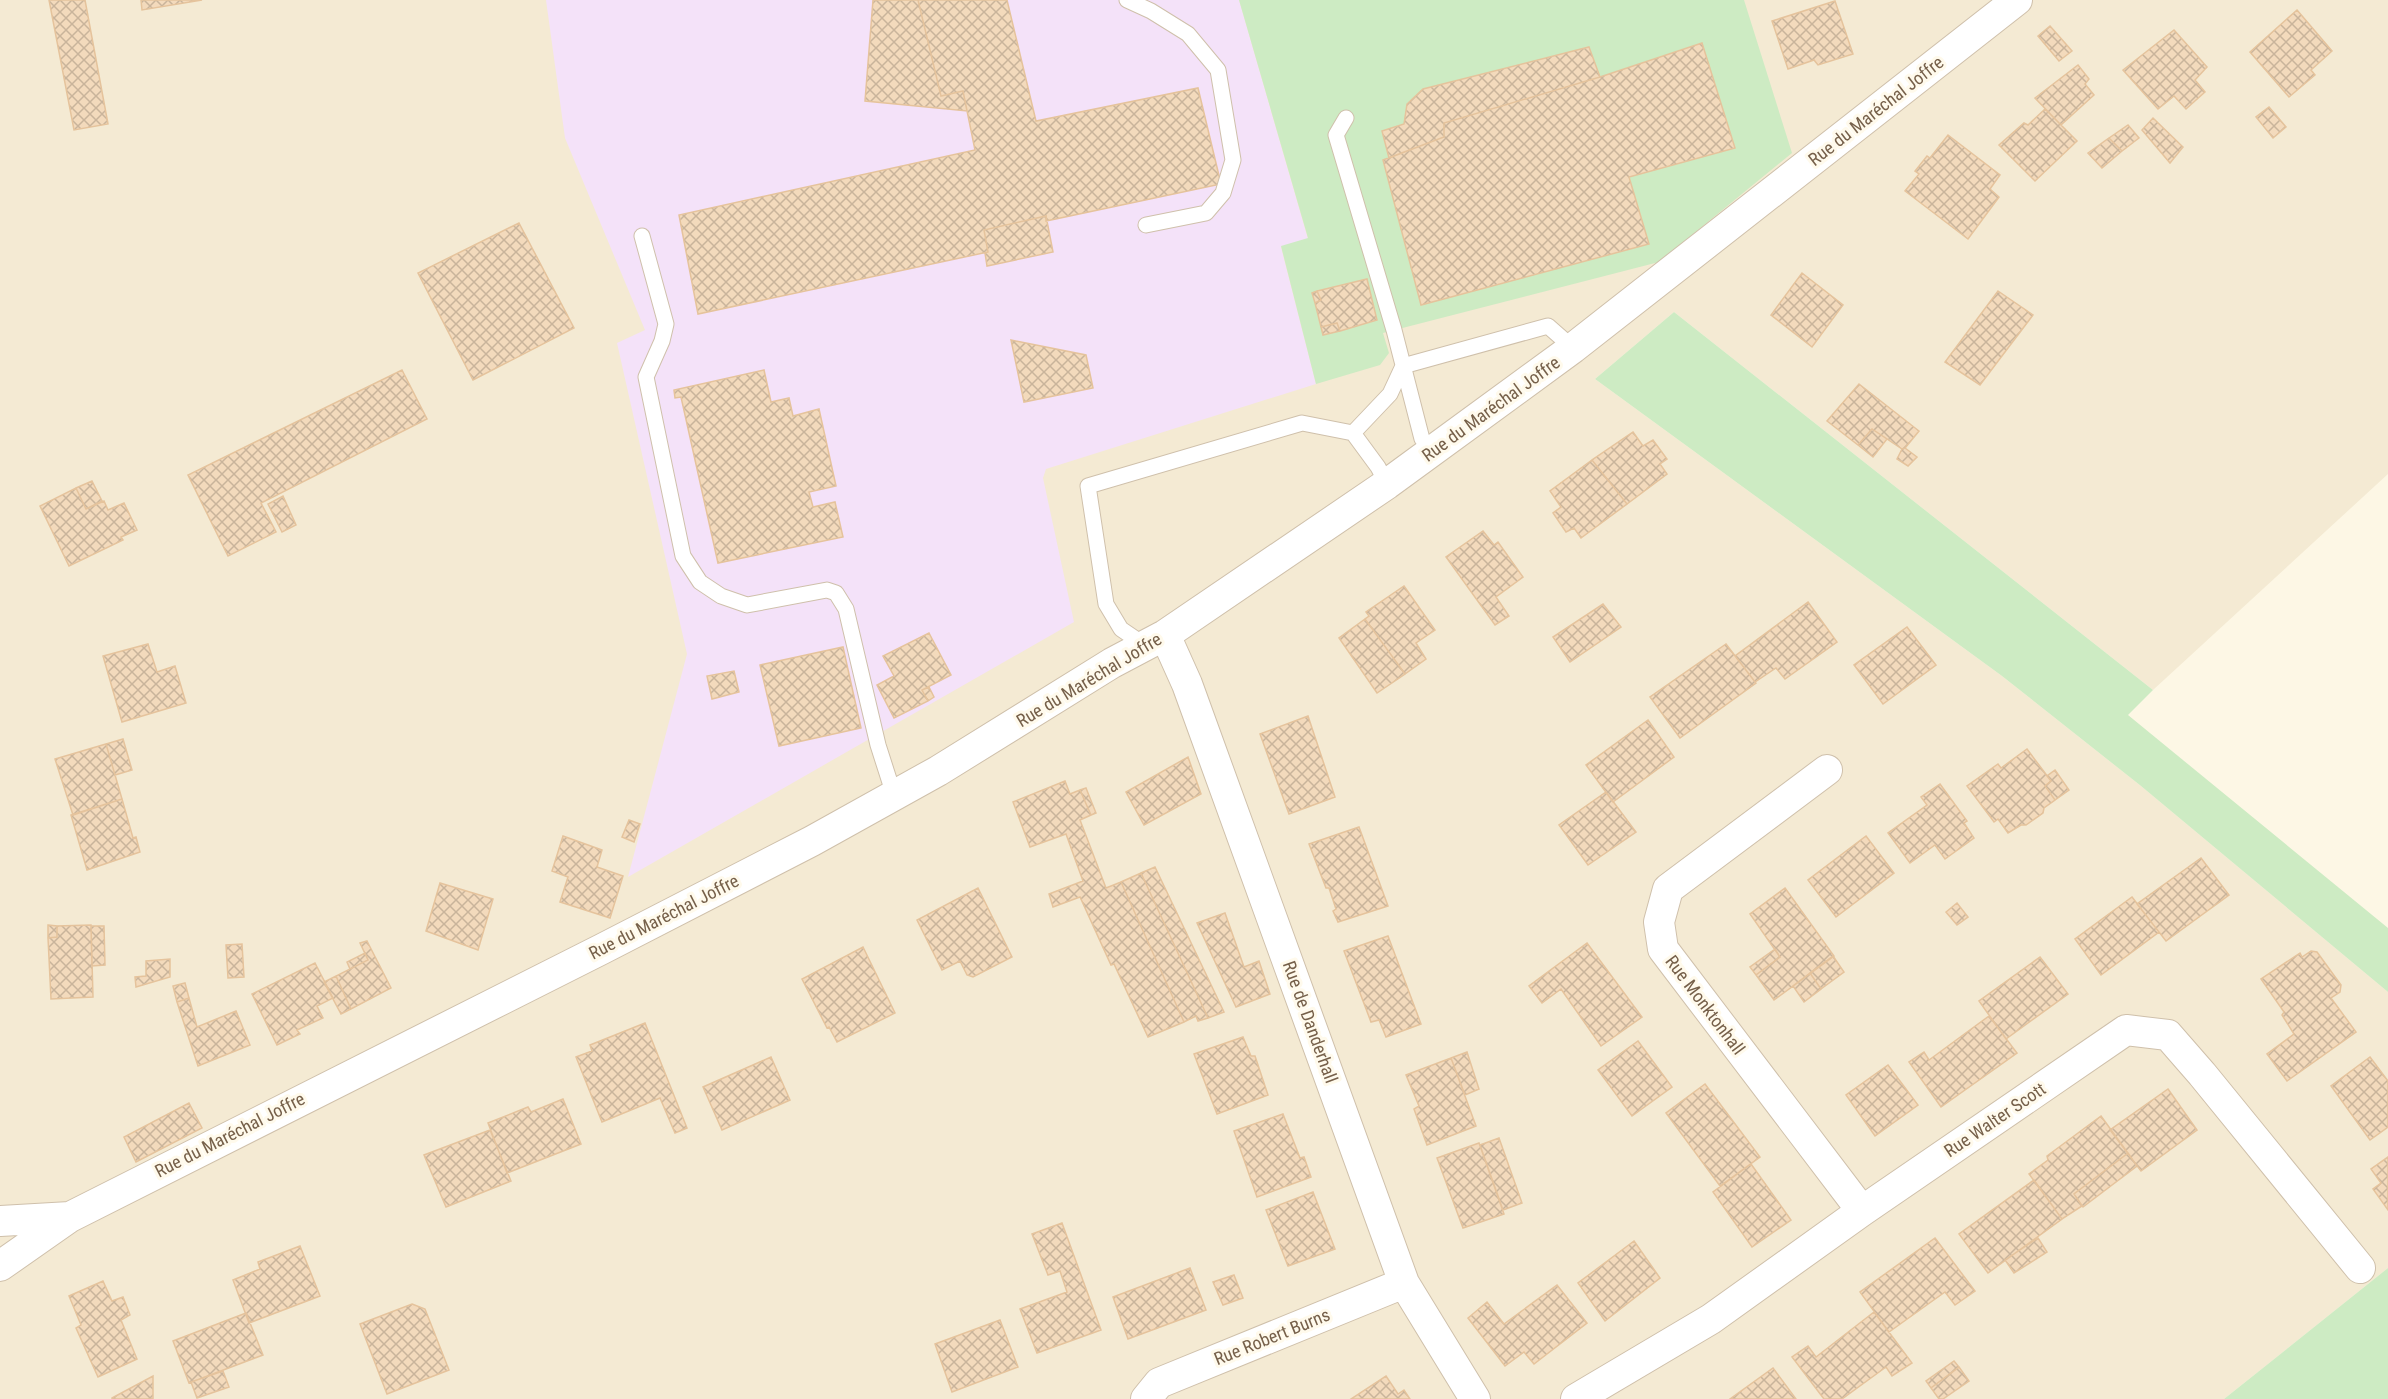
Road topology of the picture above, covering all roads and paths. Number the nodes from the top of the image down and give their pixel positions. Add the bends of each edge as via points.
1 (1127, 0) edge
2 (2017, 0) edge
3 (1346, 118) dead end
4 (1146, 225) dead end
5 (642, 236) dead end
6 (1573, 348) junction
7 (1403, 366) junction
8 (1353, 433) junction
9 (1436, 449) junction
10 (1387, 484) junction
11 (1155, 640) junction
12 (1827, 770) dead end
13 (894, 795) junction
14 (1862, 1211) junction
15 (70, 1216) junction
16 (0, 1221) edge
17 (0, 1266) edge
18 (2360, 1268) dead end
19 (1404, 1283) junction
20 (1146, 1399) edge
21 (1475, 1399) edge
22 (1576, 1399) edge

1 - 4 lane via 1188,34 1218,70 1233,160 1223,193 1206,213
2 - 6 street, Rue du Maréchal Joffre
3 - 7 lane via 1336,135
5 - 13 lane via 666,324 646,377 683,556 700,582 747,605 826,590 836,593 846,609
6 - 7 lane via 1548,326
6 - 9 street, Rue du Maréchal Joffre
7 - 8 lane via 1390,394
7 - 9 lane via 1422,439
8 - 10 lane
8 - 11 lane via 1302,423 1088,486 1106,604 1121,629
9 - 10 street, Rue du Maréchal Joffre
10 - 11 street, Rue du Maréchal Joffre
11 - 13 street, Rue du Maréchal Joffre
11 - 19 street, Rue de Danderhall via 1187,684
12 - 14 street, Rue Monktonhall via 1668,889 1659,922 1663,949
13 - 15 street, Rue du Maréchal Joffre via 602,949
14 - 18 street, Rue Walter Scott via 2126,1030 2168,1035
14 - 22 street, Rue Walter Scott via 1711,1319
15 - 16 street, Rue du Maréchal Joffre
15 - 17 street, Rue du Maréchal Joffre
19 - 20 street, Rue Robert Burns via 1159,1383
19 - 21 street, Rue de Danderhall

